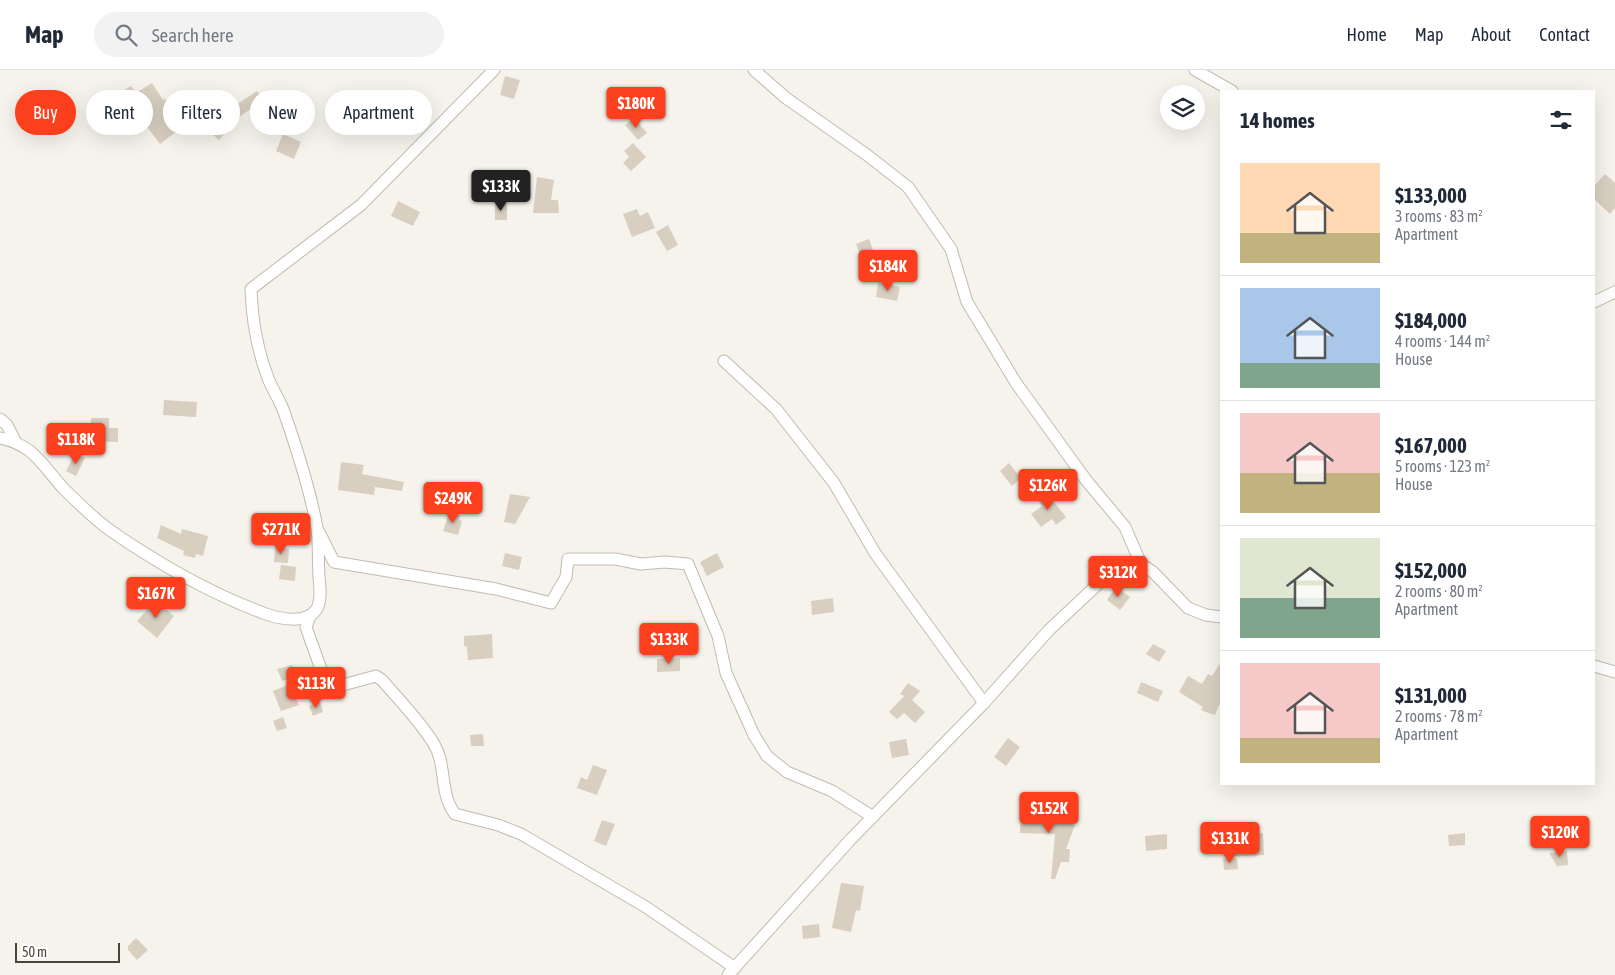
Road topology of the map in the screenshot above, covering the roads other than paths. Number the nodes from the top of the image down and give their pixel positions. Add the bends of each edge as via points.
1 (494, 70) edge
2 (754, 70) edge
3 (1195, 70) edge
4 (1230, 90) edge
5 (1615, 292) edge
6 (1595, 302) edge
7 (724, 361) dead end
8 (0, 419) edge
9 (0, 438) edge
10 (15, 441) junction
11 (317, 529) junction
12 (1140, 564) junction
13 (310, 616) junction
14 (1220, 617) edge
15 (1595, 666) edge
16 (1615, 672) edge
17 (984, 703) junction
18 (873, 817) junction
19 (731, 971) edge

1 - 11 street via 361,205 251,289 255,335 268,379 283,409
2 - 12 street via 786,98 908,187 951,249 967,302 1016,383 1086,480 1125,527
3 - 4 street
5 - 6 street
7 - 17 street via 776,409 834,483 875,553
8 - 10 street
9 - 10 street
10 - 13 street via 36,455 64,488 109,530 179,574 230,601 270,616 293,620
11 - 13 street via 320,592 317,609
11 - 18 street via 334,562 496,589 551,603 566,577 568,559 688,564 718,636 726,673 767,756 787,772 832,791
12 - 14 street via 1188,608
12 - 17 street via 1127,563 1112,571 1049,630
13 - 19 street via 306,627 328,689 376,676 382,680 434,744 440,758 445,794 455,814 521,834 646,907
15 - 16 street
17 - 18 street
18 - 19 street

